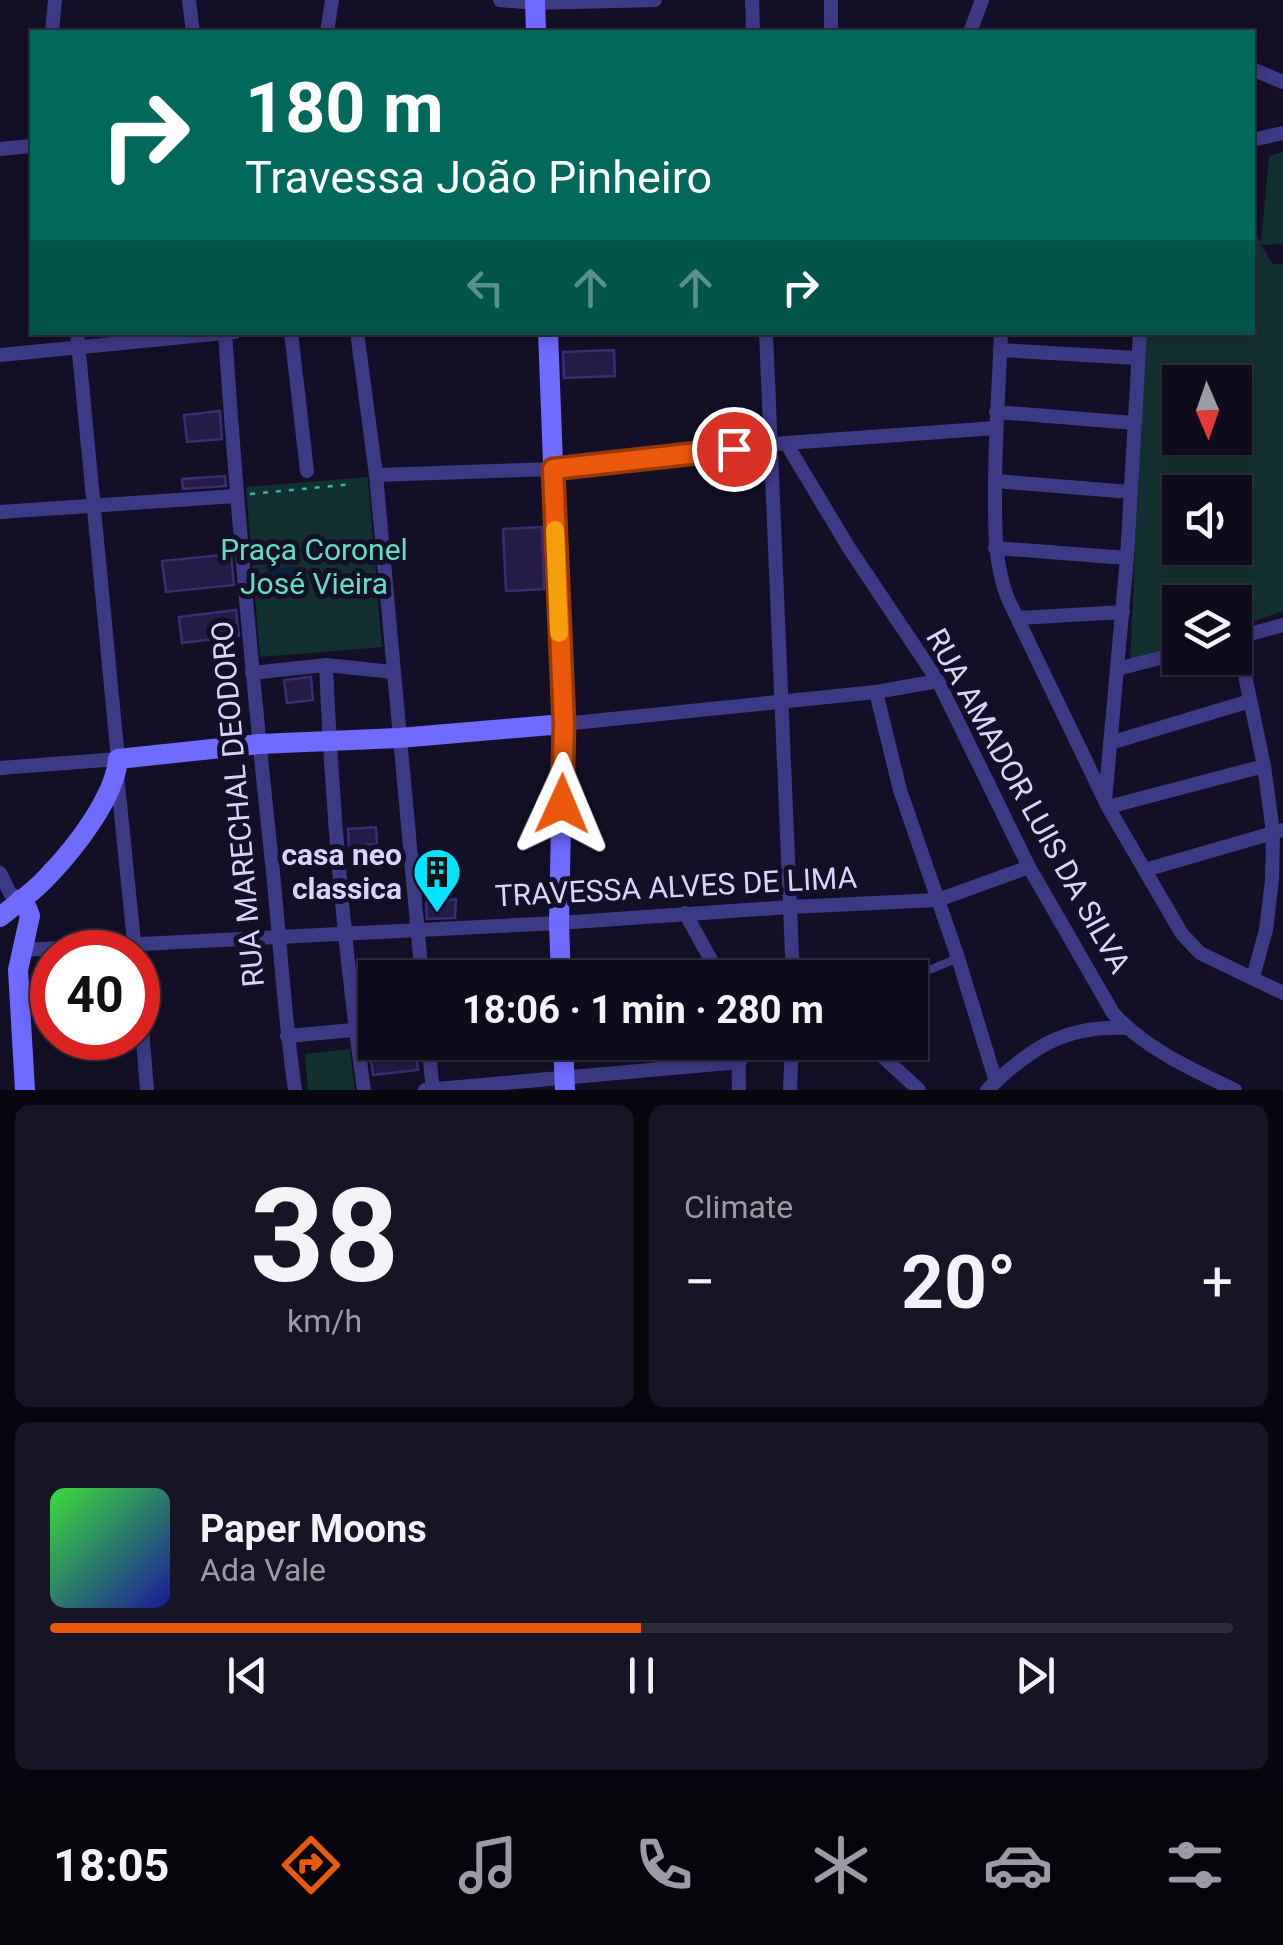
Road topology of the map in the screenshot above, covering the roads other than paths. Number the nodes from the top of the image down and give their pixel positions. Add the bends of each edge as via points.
1 (55, 0) edge
2 (190, 0) edge
3 (332, 0) edge
4 (500, 0) edge
5 (655, 0) edge
6 (752, 0) edge
7 (831, 0) edge
8 (982, 0) edge
9 (535, 1) edge
10 (52, 30) edge
11 (194, 30) edge
12 (327, 30) edge
13 (536, 30) edge
14 (753, 30) edge
15 (832, 30) edge
16 (971, 30) edge
17 (1255, 70) edge
18 (1283, 82) edge
19 (1283, 133) edge
20 (1255, 139) edge
21 (30, 146) edge
22 (0, 149) edge
23 (183, 335) edge
24 (225, 335) edge
25 (292, 335) edge
26 (358, 335) edge
27 (548, 335) edge
28 (766, 335) edge
29 (1000, 335) edge
30 (1140, 335) edge
31 (77, 340) edge
32 (1000, 350) junction
33 (0, 355) edge
34 (1138, 358) junction
35 (996, 412) junction
36 (1134, 423) junction
37 (996, 428) junction
38 (778, 444) junction
39 (553, 469) junction
40 (307, 471) dead end
41 (376, 475) junction
42 (995, 481) junction
43 (1130, 492) junction
44 (236, 496) junction
45 (92, 506) junction
46 (0, 512) edge
47 (995, 548) junction
48 (1127, 558) junction
49 (1123, 612) junction
50 (1020, 618) junction
51 (1283, 625) edge
52 (1252, 634) edge
53 (1162, 657) edge
54 (326, 665) junction
55 (1118, 669) junction
56 (393, 672) junction
57 (252, 673) junction
58 (1244, 675) edge
59 (938, 681) junction
60 (876, 692) junction
61 (782, 700) junction
62 (1250, 701) junction
63 (564, 724) junction
64 (398, 738) junction
65 (329, 740) junction
66 (1110, 743) junction
67 (260, 744) junction
68 (117, 765) junction
69 (1264, 766) junction
70 (0, 768) edge
71 (1106, 804) junction
72 (1278, 831) edge
73 (1029, 866) junction
74 (1144, 870) junction
75 (0, 873) edge
76 (20, 900) junction
77 (938, 900) junction
78 (790, 907) junction
79 (686, 914) junction
80 (0, 917) edge
81 (559, 923) junction
82 (418, 929) junction
83 (133, 930) edge
84 (345, 934) junction
85 (279, 936) junction
86 (160, 946) edge
87 (21, 950) junction
88 (30, 950) edge
89 (958, 958) junction
90 (421, 960) edge
91 (560, 960) edge
92 (711, 960) edge
93 (794, 960) edge
94 (928, 970) edge
95 (1253, 977) junction
96 (1283, 994) edge
97 (1126, 1028) junction
98 (355, 1030) junction
99 (358, 1030) edge
100 (287, 1036) junction
101 (145, 1060) edge
102 (430, 1060) edge
103 (791, 1060) edge
104 (886, 1060) edge
105 (740, 1062) joint
106 (565, 1084) edge
107 (991, 1086) edge
108 (25, 1090) edge
109 (147, 1090) edge
110 (294, 1090) edge
111 (364, 1090) edge
112 (425, 1090) edge
113 (433, 1090) edge
114 (738, 1090) edge
115 (790, 1090) edge
116 (919, 1090) edge
117 (1235, 1090) edge

1 - 10 street
2 - 11 street
3 - 12 street
4 - 9 street
5 - 9 street
6 - 14 street
7 - 15 street
8 - 16 street
9 - 13 street
17 - 18 street
19 - 20 street
21 - 22 street
23 - 31 street
24 - 44 street, RUA MARECHAL DEODORO
25 - 40 street
26 - 41 street
27 - 39 street
28 - 38 street
29 - 32 street
30 - 34 street
31 - 33 street
31 - 45 street
32 - 34 street
32 - 35 street
34 - 36 street
35 - 36 street
35 - 37 street
36 - 43 street
37 - 38 street
37 - 42 street
38 - 39 street
38 - 59 street, RUA AMADOR LUIS DA SILVA
38 - 61 street
39 - 41 street
39 - 63 street
41 - 56 street
42 - 43 street
42 - 47 street
43 - 48 street
44 - 45 street
44 - 57 street, RUA MARECHAL DEODORO
45 - 46 street
45 - 68 street
47 - 48 street
47 - 50 street
48 - 49 street
49 - 50 street
49 - 55 street
50 - 71 street
51 - 52 street
53 - 55 street
54 - 56 street
54 - 57 street
54 - 65 street
55 - 66 street
56 - 64 street
57 - 67 street, RUA MARECHAL DEODORO
58 - 62 street
59 - 60 street
59 - 73 street, RUA AMADOR LUIS DA SILVA
60 - 61 street
60 - 77 street
61 - 63 street
61 - 78 street
62 - 66 street
62 - 69 street
63 - 64 street
63 - 81 street
64 - 65 street
64 - 82 street
65 - 67 street
65 - 84 street
66 - 71 street
67 - 68 street
67 - 85 street, RUA MARECHAL DEODORO
68 - 70 street
68 - 76 street via 106,798 78,842
68 - 83 street
69 - 71 street
69 - 72 street
71 - 74 street
72 - 74 street
72 - 95 street
73 - 77 street, TRAVESSA ALVES DE LIMA
73 - 97 street, RUA AMADOR LUIS DA SILVA
74 - 95 street via 1200,953
75 - 76 street
76 - 80 street
76 - 87 street via 30,916
77 - 78 street, TRAVESSA ALVES DE LIMA
77 - 89 street
78 - 79 street, TRAVESSA ALVES DE LIMA
78 - 93 street
79 - 81 street, TRAVESSA ALVES DE LIMA
79 - 92 street
81 - 82 street, TRAVESSA ALVES DE LIMA
81 - 91 street
82 - 84 street, TRAVESSA ALVES DE LIMA
82 - 90 street
84 - 85 street, TRAVESSA ALVES DE LIMA
84 - 98 street
85 - 86 street, TRAVESSA ALVES DE LIMA
85 - 100 street, RUA MARECHAL DEODORO
87 - 88 street, TRAVESSA ALVES DE LIMA
87 - 108 street
89 - 94 lane
89 - 107 street
95 - 96 street
97 - 107 street via 1067,1034 1040,1046
97 - 117 street, RUA AMADOR LUIS DA SILVA
98 - 99 street
98 - 100 street
98 - 111 street
100 - 110 street, RUA MARECHAL DEODORO
101 - 109 street
102 - 113 street
103 - 115 street
104 - 116 street
105 - 106 street
105 - 114 street
106 - 113 street
112 - 113 street

